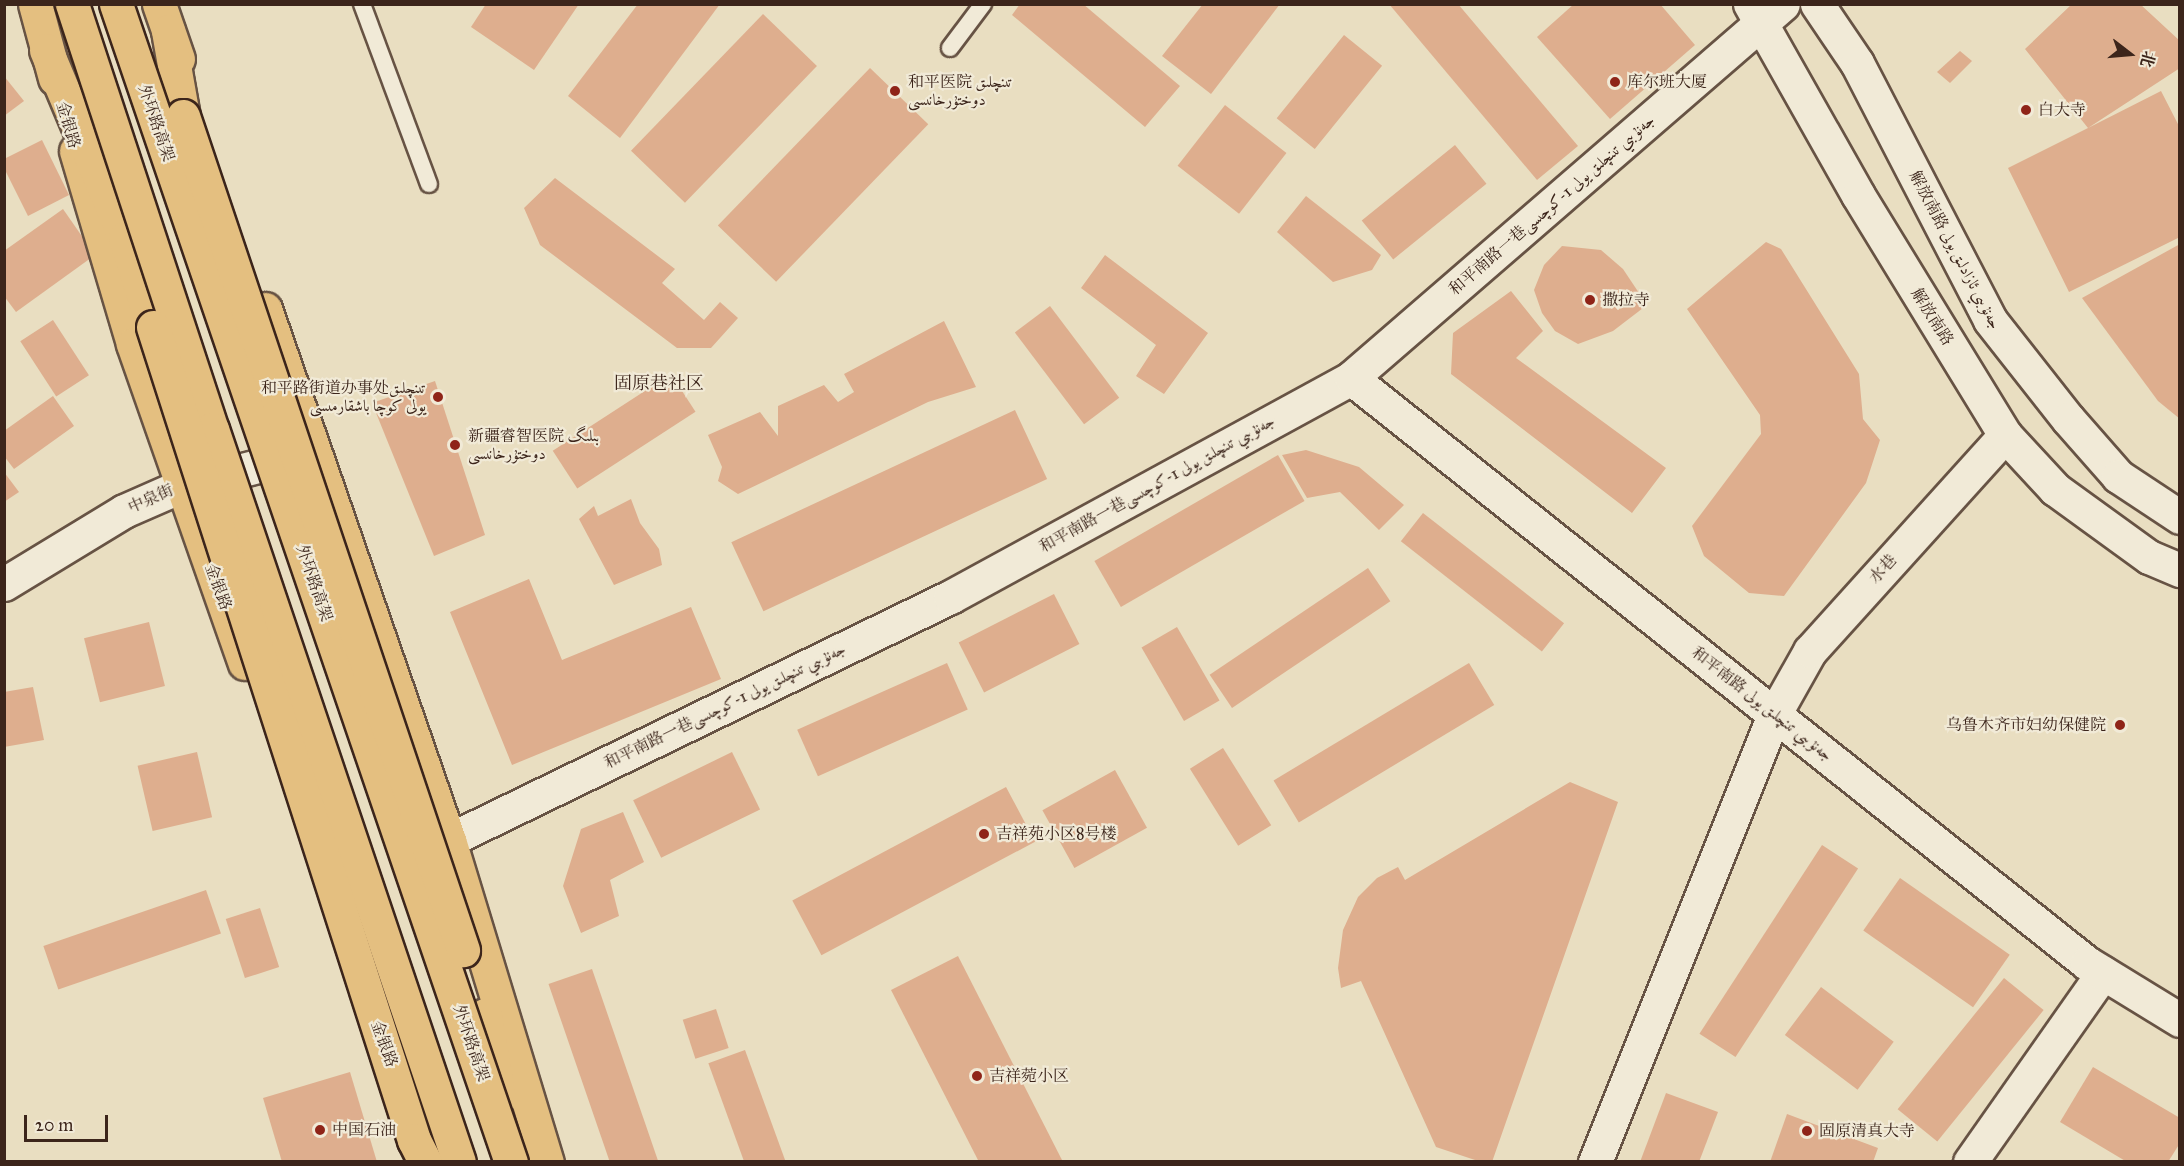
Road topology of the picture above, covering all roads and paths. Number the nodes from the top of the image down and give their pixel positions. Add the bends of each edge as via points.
1 (35, 4) edge
2 (72, 4) edge
3 (116, 4) edge
4 (362, 4) edge
5 (983, 4) edge
6 (1817, 4) edge
7 (1765, 11) edge
8 (164, 18) edge
9 (950, 48) dead end
10 (46, 50) junction
11 (429, 184) dead end
12 (1352, 378) junction
13 (2005, 435) junction
14 (314, 451) junction
15 (181, 486) junction
16 (2180, 517) edge
17 (2180, 570) edge
18 (4, 584) edge
19 (1775, 713) junction
20 (449, 840) junction
21 (2103, 973) junction
22 (2180, 1020) edge
23 (510, 1156) edge
24 (425, 1161) edge
25 (459, 1161) edge
26 (547, 1161) edge
27 (1595, 1161) edge
28 (1970, 1161) edge

1 - 10 main road, 金银路
2 - 25 main road, bridge
3 - 23 main road, 外环路高架, bridge
4 - 11 lane
5 - 9 lane
6 - 16 street, 解放南路 جەنۇبىي ئازادلىق يولى via 1857,63 1990,320 2118,476
7 - 12 street, 和平南路一巷جەنۇبىي تىنچلىق يولى 1-كوچىسى
7 - 13 street, 解放南路 via 1858,195
8 - 14 main road
8 - 23 main road, bridge via 183,116 485,1015
10 - 15 main road, 金银路 via 133,344
10 - 24 main road, bridge via 125,238 414,1140
12 - 19 street, 和平南路 جەنۇبىي تىنچلىق يولى
12 - 20 street, 和平南路一巷جەنۇبىي تىنچلىق يولى 1-كوچىسى via 950,597
13 - 17 street, 解放南路 via 2055,489 2149,557
13 - 19 street, 水巷 via 1810,651
14 - 15 street, 中泉街
14 - 20 main road
15 - 18 street, 中泉街 via 124,511
15 - 24 main road, 金银路
19 - 21 street, 和平南路 جەنۇبىي تىنچلىق يولى
19 - 27 street, 水巷
20 - 26 main road
21 - 22 street, 和平南路 جەنۇبىي تىنچلىق يولى
21 - 28 street

